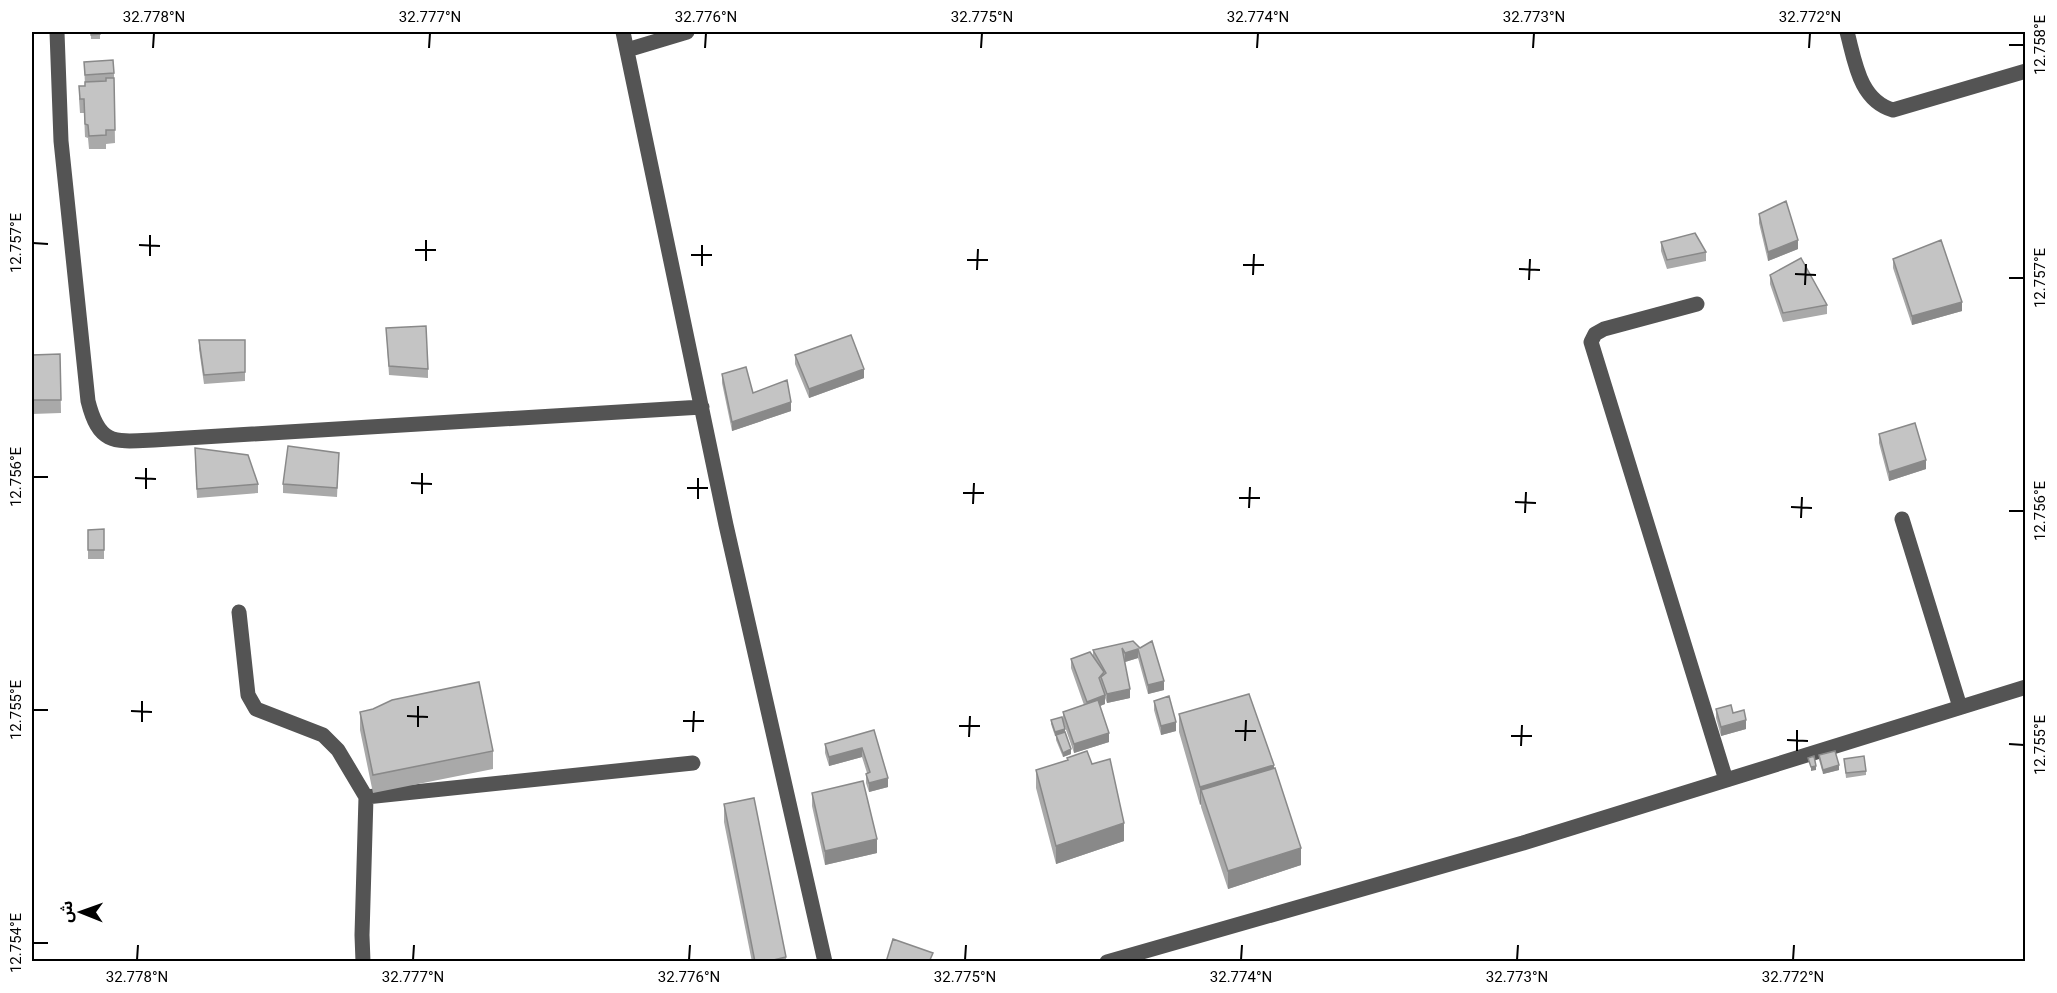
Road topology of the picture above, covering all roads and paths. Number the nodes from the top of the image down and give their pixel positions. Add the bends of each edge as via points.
1 (57, 32) edge
2 (623, 32) edge
3 (687, 32) edge
4 (1847, 32) edge
5 (627, 50) junction
6 (2025, 71) edge
7 (1697, 304) dead end
8 (702, 407) junction
9 (1902, 519) dead end
10 (239, 612) dead end
11 (2025, 687) edge
12 (1960, 707) junction
13 (693, 763) dead end
14 (1726, 780) junction
15 (366, 797) junction
16 (826, 961) edge
17 (363, 962) edge
18 (1107, 962) edge

1 - 8 street via 61,141 88,401 92,417 104,436 120,442
2 - 5 street
3 - 5 street
4 - 6 street via 1864,89 1882,107 1893,110
5 - 8 street
7 - 14 street via 1604,329 1591,342
8 - 16 street
9 - 12 street
10 - 15 street via 251,703 256,709 323,735 338,750
11 - 12 street
12 - 14 street
13 - 15 street
14 - 18 street via 1523,843
15 - 17 street

